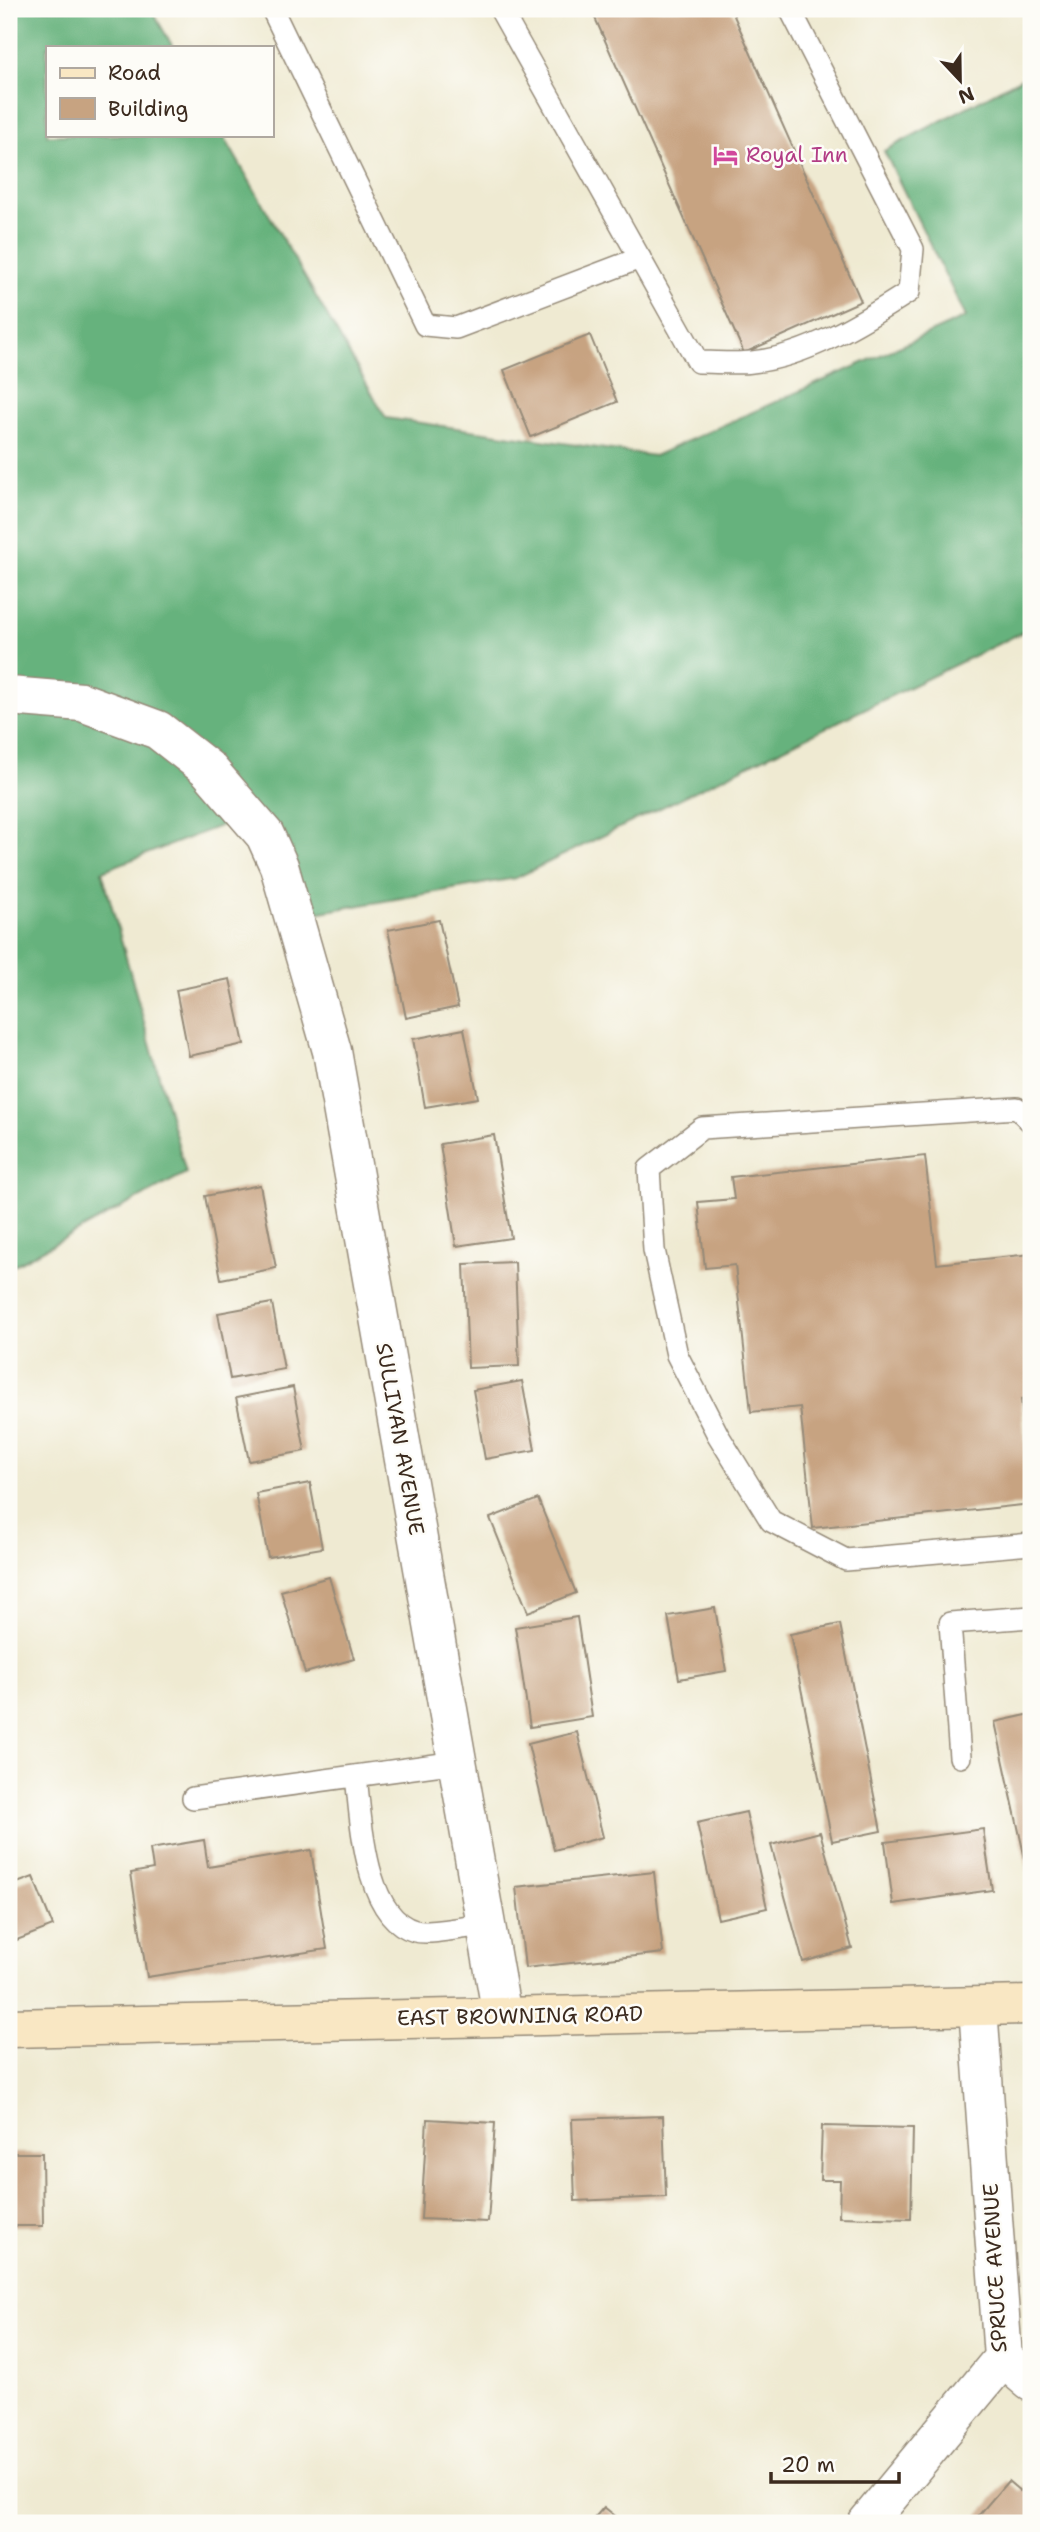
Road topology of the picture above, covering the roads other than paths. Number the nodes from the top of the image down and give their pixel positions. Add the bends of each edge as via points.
1 (272, 9) edge
2 (500, 9) edge
3 (790, 9) edge
4 (640, 258) junction
5 (9, 696) edge
6 (1031, 1122) edge
7 (1031, 1545) edge
8 (1031, 1617) edge
9 (960, 1757) dead end
10 (457, 1762) junction
11 (356, 1776) junction
12 (194, 1798) dead end
13 (486, 1925) junction
14 (1031, 2005) edge
15 (978, 2007) junction
16 (502, 2016) junction
17 (9, 2028) edge
18 (1017, 2370) edge
19 (867, 2523) edge

1 - 4 lane via 425,325 456,328
2 - 4 lane
3 - 4 lane via 913,249 909,292 813,345 754,362 698,362
5 - 10 street, SULLIVAN AVENUE via 82,702 158,730 208,769 265,835 279,866 331,1051
6 - 7 lane via 1017,1108 702,1128 649,1169 654,1250 677,1355 718,1435 771,1521 846,1560
8 - 9 lane via 950,1623
10 - 11 lane
10 - 13 street, SULLIVAN AVENUE
11 - 12 lane
11 - 13 lane via 368,1870 398,1920 416,1931
13 - 16 street, SULLIVAN AVENUE
14 - 15 main road, EAST BROWNING ROAD
15 - 16 main road, EAST BROWNING ROAD
15 - 18 street, SPRUCE AVENUE
16 - 17 main road, EAST BROWNING ROAD
18 - 19 street, SPRUCE AVENUE

